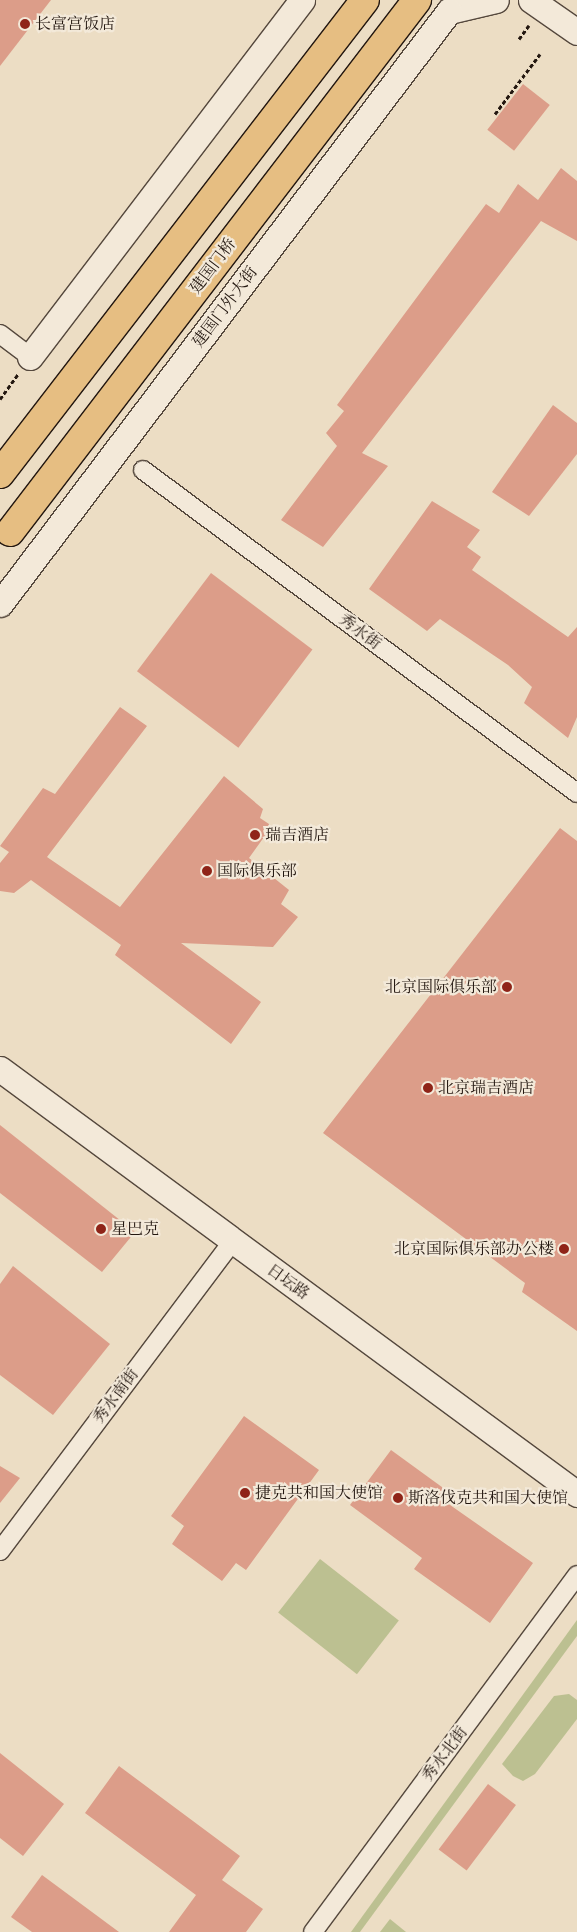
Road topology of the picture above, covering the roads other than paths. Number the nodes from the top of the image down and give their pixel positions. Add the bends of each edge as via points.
1 (302, 0) edge
2 (365, 0) edge
3 (413, 0) edge
4 (417, 0) edge
5 (496, 0) edge
6 (531, 0) edge
7 (443, 5) edge
8 (577, 32) edge
9 (432, 33) junction
10 (0, 334) edge
11 (30, 357) joint
12 (143, 470) dead end
13 (0, 474) edge
14 (10, 532) dead end
15 (0, 604) edge
16 (577, 793) edge
17 (0, 1069) edge
18 (232, 1242) junction
19 (577, 1494) edge
20 (0, 1551) edge
21 (577, 1575) edge
22 (313, 1932) edge

1 - 11 street
2 - 13 highway, bridge
3 - 9 street via 426,13
4 - 14 highway, 建国门桥, bridge
5 - 7 street
6 - 8 street
7 - 9 street, 建国门外大街
9 - 15 street, 建国门外大街
10 - 11 street
12 - 16 street, 秀水街
17 - 18 street, 日坛路
18 - 19 street, 日坛路
18 - 20 street, 秀水南街
21 - 22 street, 秀水北街

